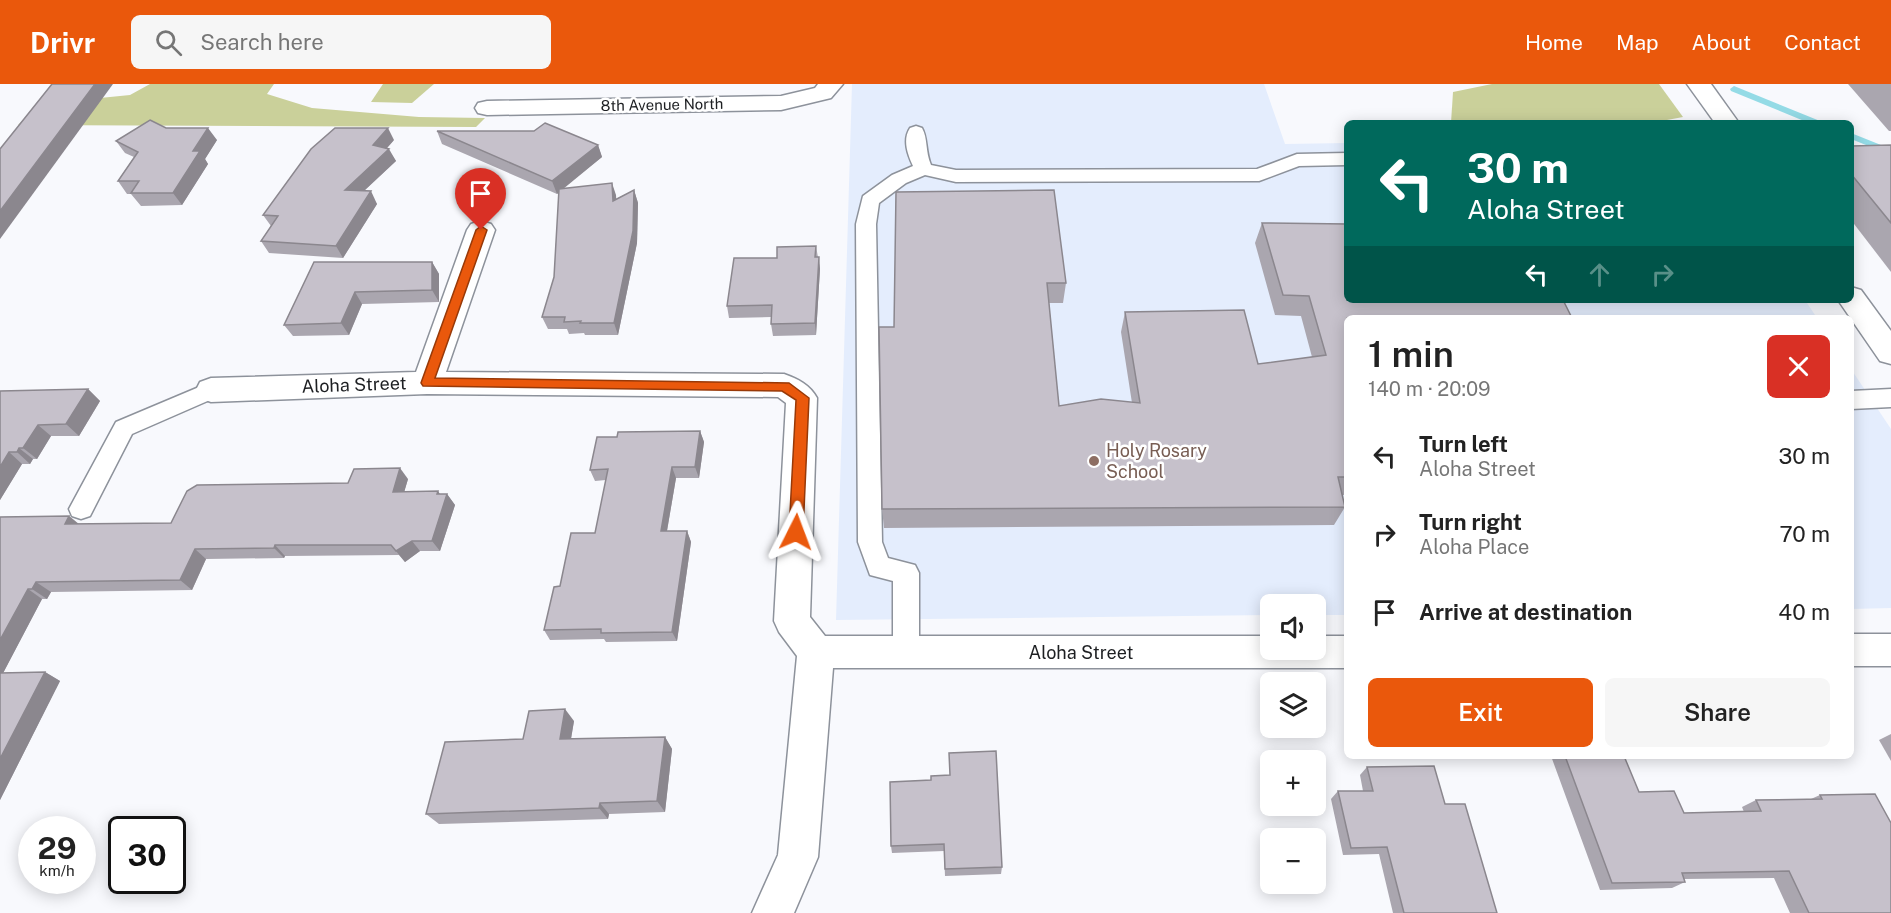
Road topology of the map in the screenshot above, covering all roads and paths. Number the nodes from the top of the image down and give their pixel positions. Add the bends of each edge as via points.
1 (831, 84) edge
2 (1699, 84) edge
3 (487, 108) dead end
4 (1724, 120) edge
5 (916, 132) dead end
6 (1344, 159) edge
7 (924, 169) junction
8 (481, 230) dead end
9 (1854, 301) edge
10 (1891, 353) edge
11 (427, 383) junction
12 (211, 390) joint
13 (1891, 399) edge
14 (1854, 400) edge
15 (81, 509) dead end
16 (1854, 650) edge
17 (1891, 650) edge
18 (816, 652) junction
19 (1344, 652) edge
20 (906, 653) junction
21 (773, 913) edge

1 - 3 street, 8th Avenue North via 823,93 781,103
2 - 4 street
5 - 7 lane via 916,152
6 - 7 lane via 1297,160 1259,175 956,176
7 - 20 lane via 899,179 870,200 866,224 870,542 879,567 906,573
8 - 11 street
9 - 10 street
11 - 12 street, Aloha Street
11 - 18 street, Aloha Street via 784,386 802,398 792,621
12 - 15 lane via 124,428
13 - 14 lane
16 - 17 street
18 - 20 street, Aloha Street
18 - 21 street via 798,857
19 - 20 street, Aloha Street

